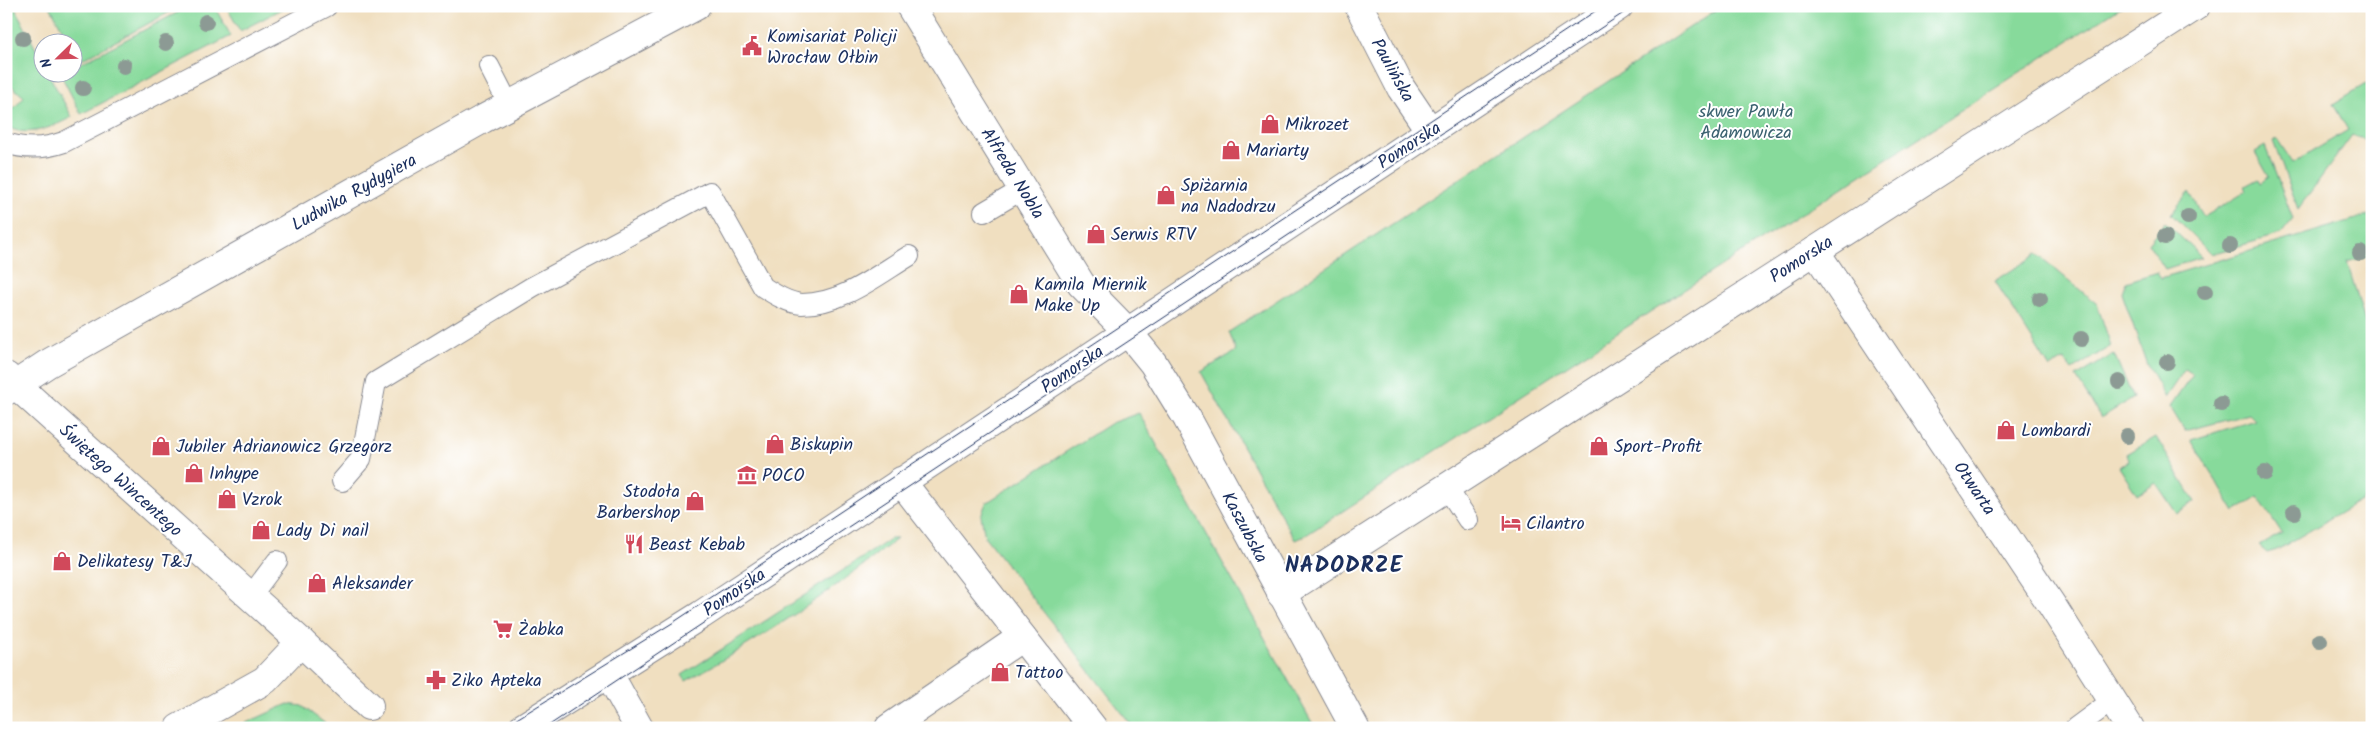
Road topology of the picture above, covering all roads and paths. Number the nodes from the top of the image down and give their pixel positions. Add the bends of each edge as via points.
1 (327, 6) edge
2 (910, 6) edge
3 (1359, 6) edge
4 (1619, 6) edge
5 (2196, 6) edge
6 (685, 9) edge
7 (489, 66) dead end
8 (509, 105) junction
9 (1430, 131) junction
10 (6, 143) edge
11 (1023, 189) junction
12 (984, 212) dead end
13 (1815, 251) junction
14 (909, 256) dead end
15 (1127, 331) junction
16 (9, 384) edge
17 (342, 481) dead end
18 (901, 481) junction
19 (1446, 488) junction
20 (1468, 520) dead end
21 (277, 561) dead end
22 (1281, 594) junction
23 (250, 597) junction
24 (1022, 637) junction
25 (301, 642) junction
26 (609, 674) junction
27 (2113, 700) junction
28 (368, 706) dead end
29 (179, 728) edge
30 (522, 728) edge
31 (639, 728) edge
32 (889, 728) edge
33 (1093, 728) edge
34 (1354, 728) edge
35 (2075, 728) edge
36 (2130, 728) edge

1 - 10 lane via 64,142 45,148 16,147
2 - 11 street, Alfreda Nobla
3 - 9 street, Paulińska via 1401,88
4 - 9 street, Pomorska
5 - 13 street, Pomorska
6 - 8 street, Ludwika Rydygiera
7 - 8 lane
8 - 16 street, Ludwika Rydygiera
9 - 15 street, Pomorska
11 - 12 lane
11 - 15 street, Alfreda Nobla via 1081,284
13 - 19 street, Pomorska
13 - 27 street, Otwarta
14 - 17 lane via 845,295 800,304 763,287 710,192 532,287 376,382 361,459
15 - 18 street, Pomorska
15 - 22 street, Kaszubska via 1153,363 1187,418
16 - 23 street, Świętego Wincentego
18 - 24 street
18 - 26 street, Pomorska
19 - 20 lane
19 - 22 street, Pomorska
21 - 23 lane
22 - 34 street, Kaszubska
23 - 25 street, Świętego Wincentego
24 - 32 street
24 - 33 street
25 - 28 street, Świętego Wincentego
25 - 29 street via 265,680
26 - 30 street, Pomorska
26 - 31 street
27 - 35 lane
27 - 36 street, Otwarta

